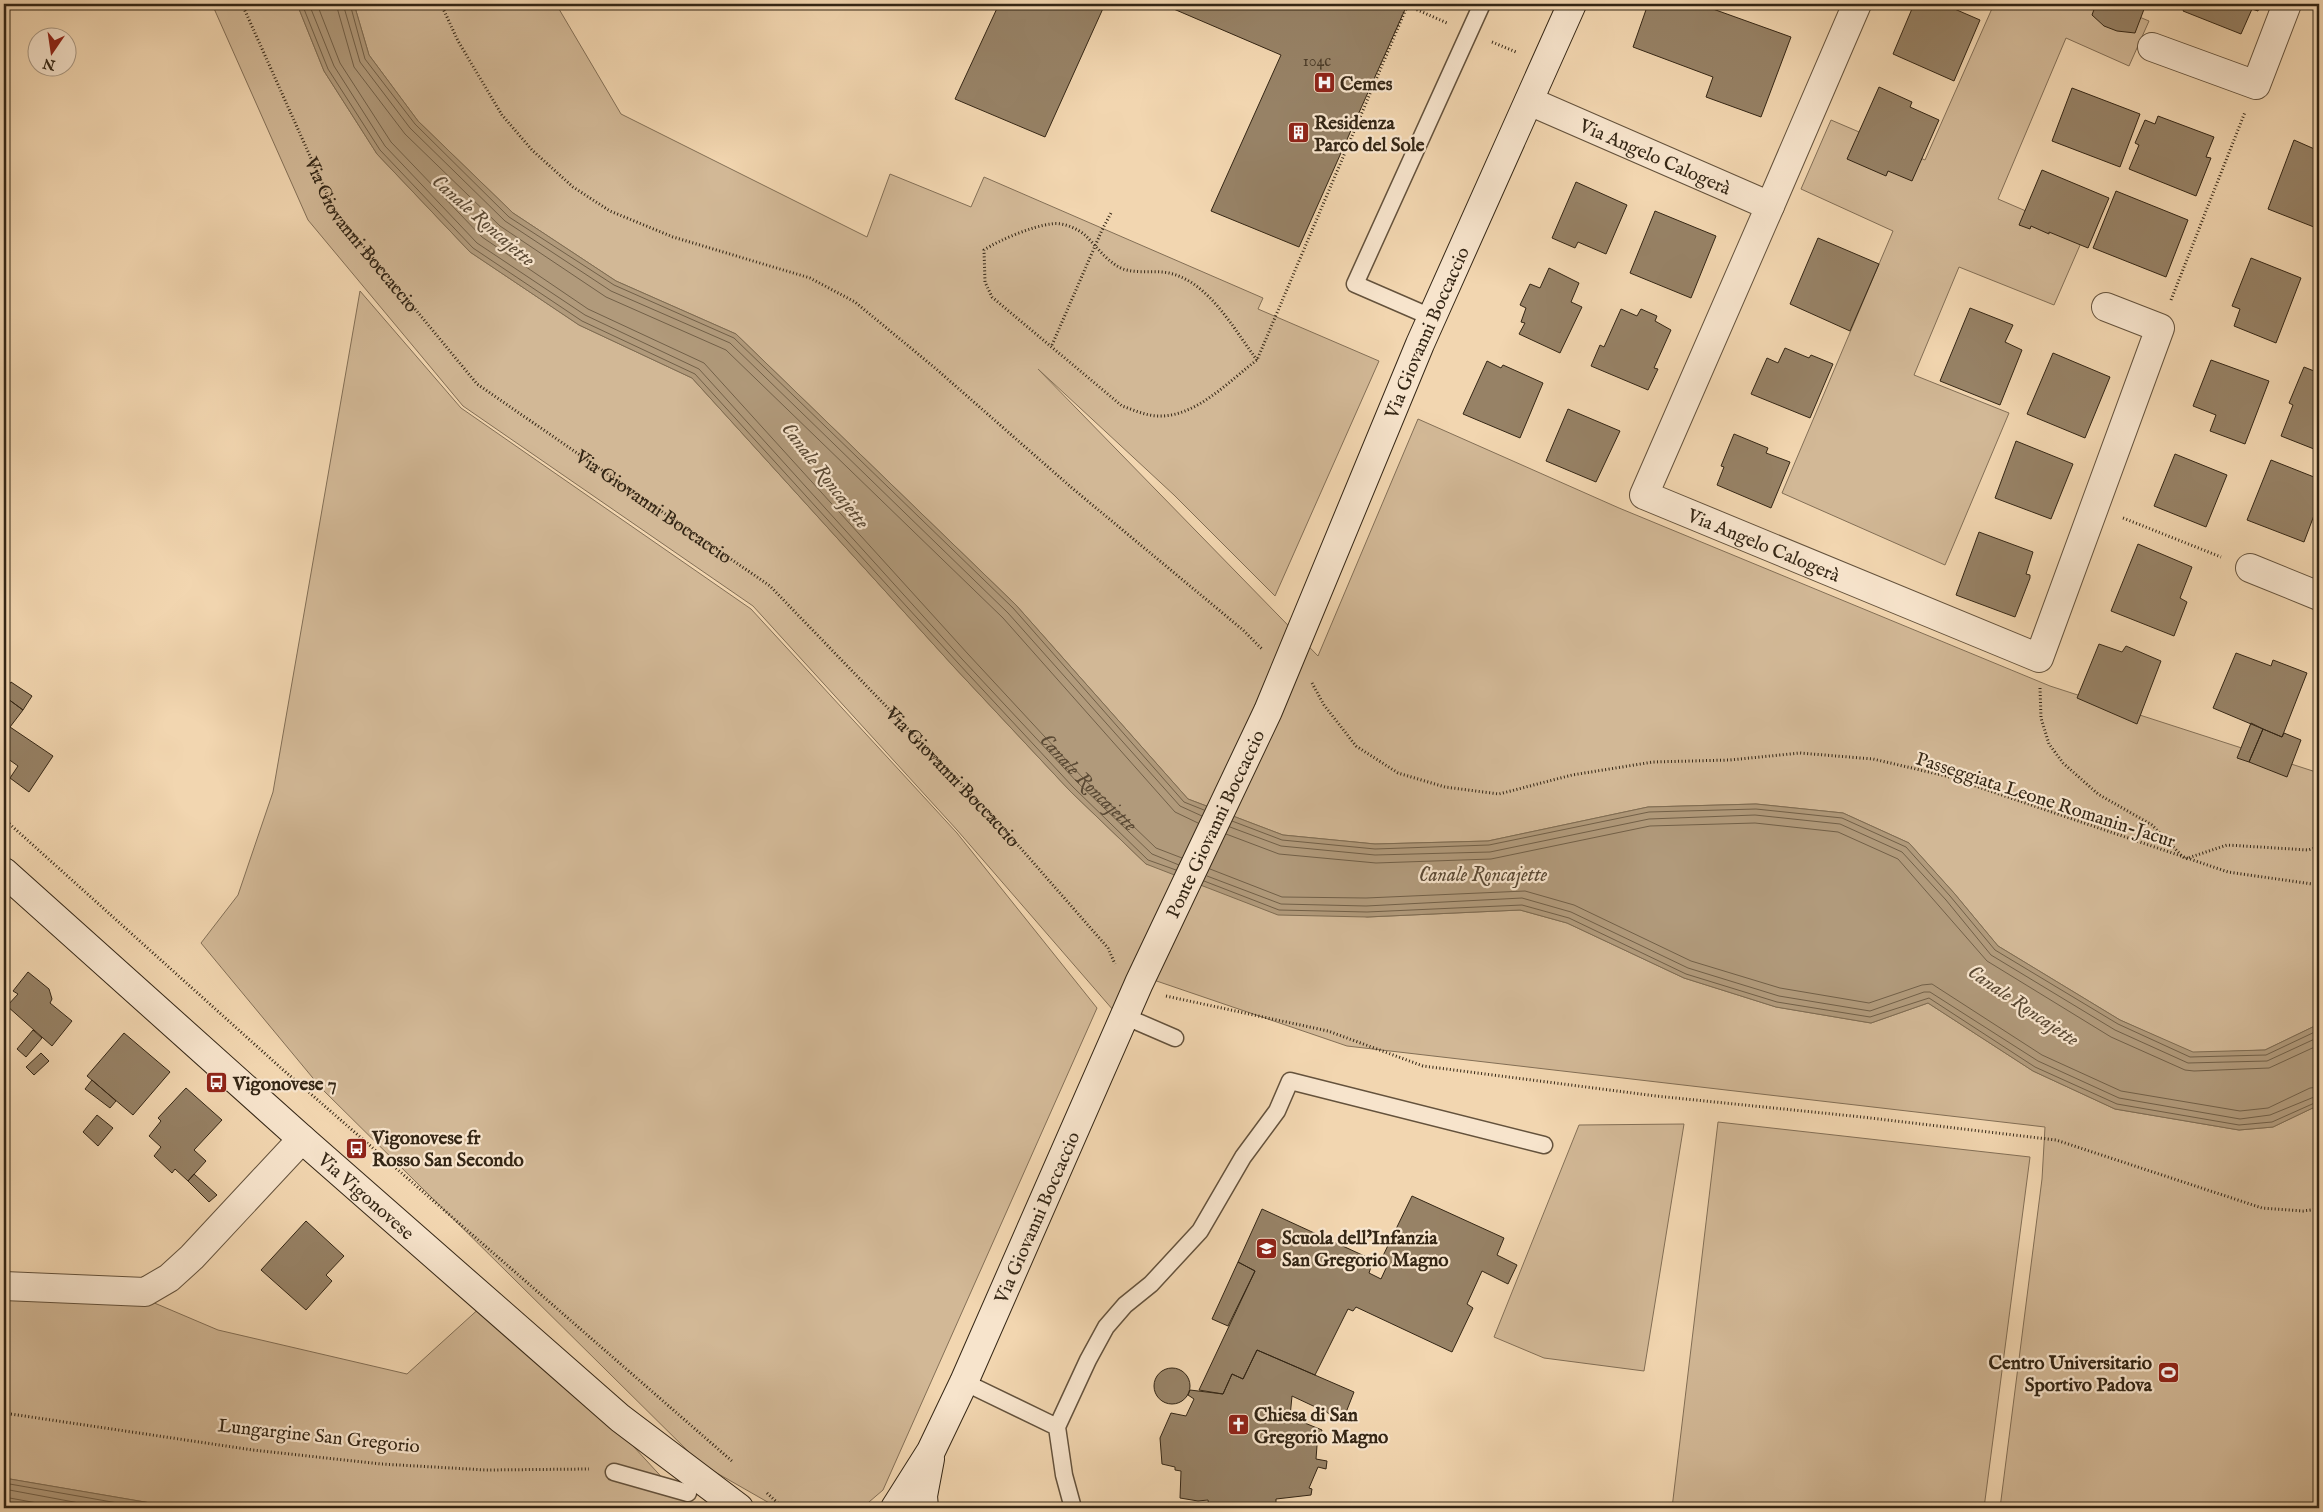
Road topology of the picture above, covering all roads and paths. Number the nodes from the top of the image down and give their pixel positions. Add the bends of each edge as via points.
1 (242, 4) edge
2 (441, 4) edge
3 (1406, 4) edge
4 (1482, 4) edge
5 (1572, 4) edge
6 (1857, 4) edge
7 (2286, 4) edge
8 (2152, 47) dead end
9 (2256, 85) junction
10 (1529, 101) junction
11 (1770, 206) junction
12 (1112, 211) dead end
13 (1095, 246) junction
14 (2106, 308) dead end
15 (1431, 317) junction
16 (2160, 328) junction
17 (1052, 345) junction
18 (1257, 360) junction
19 (2094, 507) junction
20 (2250, 568) joint
21 (2319, 596) edge
22 (2039, 658) junction
23 (1278, 659) junction
24 (1311, 680) dead end
25 (4, 819) edge
26 (2319, 847) edge
27 (2185, 859) junction
28 (4, 872) edge
29 (2319, 885) edge
30 (1116, 966) dead end
31 (1139, 983) joint
32 (1166, 996) dead end
33 (1124, 1016) junction
34 (1175, 1038) dead end
35 (302, 1139) junction
36 (1544, 1145) dead end
37 (2319, 1209) edge
38 (4, 1286) edge
39 (964, 1382) junction
40 (4, 1413) edge
41 (1057, 1427) junction
42 (931, 1450) junction
43 (735, 1464) dead end
44 (614, 1472) joint
45 (763, 1489) dead end
46 (688, 1493) dead end
47 (739, 1508) edge
48 (784, 1508) edge
49 (894, 1508) edge
50 (924, 1508) edge
51 (1073, 1508) edge

1 - 30 path, Via Giovanni Boccaccio via 335,212 477,384 770,586 996,820 1108,948
2 - 23 path via 458,41 502,115 532,150 573,187 610,211 673,237 810,278 856,302
3 - 18 path
4 - 15 lane via 1355,284
5 - 10 street, Via Giovanni Boccaccio
6 - 11 street
7 - 9 street
8 - 9 street
9 - 16 path
10 - 11 street, Via Angelo Calogerà
10 - 15 street, Via Giovanni Boccaccio
11 - 22 street, Via Angelo Calogerà via 1644,495
12 - 13 path
13 - 17 path
13 - 17 path via 1071,226 1052,223 996,242 984,250 985,282 992,297
13 - 18 path via 1123,269 1167,273 1184,278 1202,289
14 - 16 street
15 - 23 street, Via Giovanni Boccaccio
16 - 19 street
17 - 18 path via 1122,406 1159,416 1181,413 1207,398
19 - 20 path
19 - 22 street
20 - 21 street
22 - 27 path via 2042,718 2049,744 2063,763 2098,794 2152,825
23 - 31 street, Ponte Giovanni Boccaccio via 1268,711
24 - 27 path, Passeggiata Leone Romanin-Jacur via 1324,705 1356,746 1398,773 1445,787 1499,794 1572,775 1653,762 1730,760 1800,753 1873,759 1946,776
25 - 43 path via 281,1068
26 - 27 path via 2308,850 2227,845
27 - 29 path, Passeggiata Leone Romanin-Jacur via 2228,872
28 - 35 street, Via Vigonovese
31 - 33 street, Via Giovanni Boccaccio
32 - 37 path via 1328,1031 1423,1066 2056,1140 2262,1208
33 - 34 lane
33 - 39 street, Via Giovanni Boccaccio
35 - 38 street via 192,1257 169,1278 145,1292
35 - 47 street, Via Vigonovese via 620,1418
36 - 41 lane via 1290,1080 1277,1111 1243,1157 1200,1231 1106,1327
39 - 41 lane
39 - 42 street, Via Giovanni Boccaccio
40 - 44 path, Lungargine San Gregorio via 253,1450 381,1464
41 - 51 lane
42 - 49 street, Via Giovanni Boccaccio
42 - 50 street, Via Giovanni Boccaccio
44 - 46 lane
45 - 48 path

